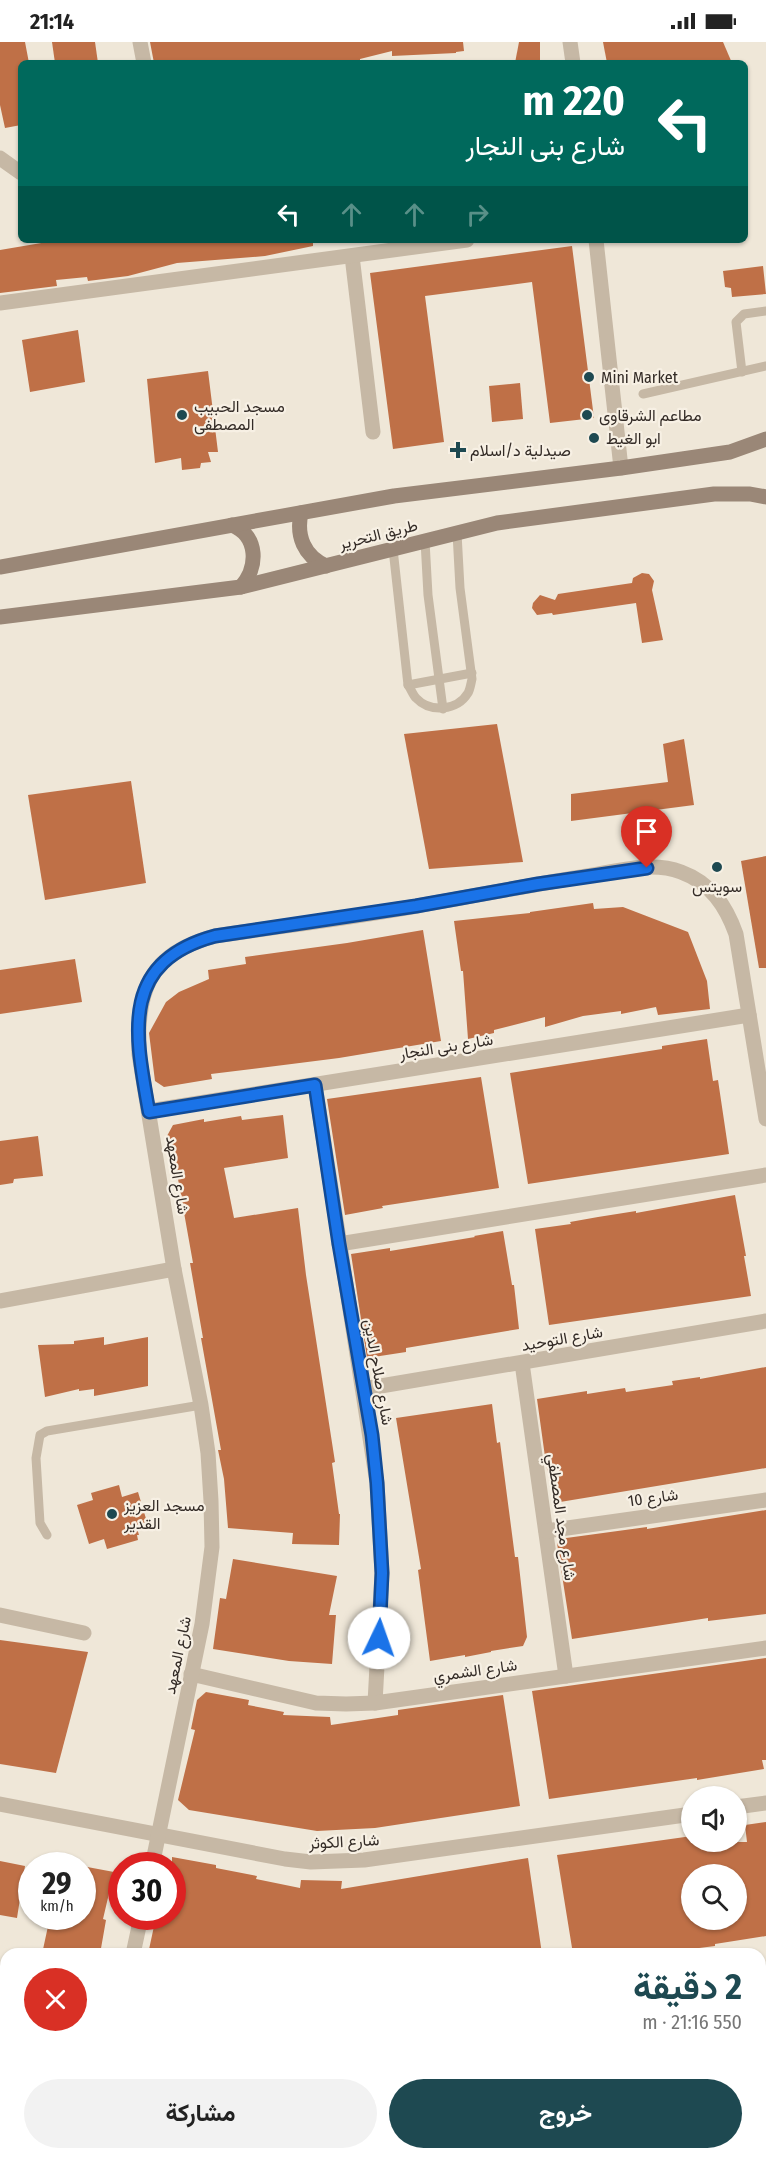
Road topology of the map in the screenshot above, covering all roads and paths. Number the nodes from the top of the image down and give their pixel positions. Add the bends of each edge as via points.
1 (140, 42) edge
2 (570, 42) edge
3 (143, 60) edge
4 (573, 60) edge
5 (0, 158) edge
6 (18, 171) edge
7 (446, 243) edge
8 (596, 243) edge
9 (352, 256) junction
10 (0, 303) edge
11 (766, 311) edge
12 (766, 366) edge
13 (742, 372) junction
14 (643, 394) dead end
15 (373, 432) dead end
16 (766, 439) edge
17 (621, 468) junction
18 (766, 497) edge
19 (301, 513) junction
20 (232, 525) junction
21 (457, 533) junction
22 (425, 541) junction
23 (393, 549) junction
24 (326, 566) junction
25 (0, 567) edge
26 (242, 588) junction
27 (0, 618) edge
28 (472, 673) junction
29 (439, 679) junction
30 (408, 685) junction
31 (443, 709) junction
32 (749, 1015) junction
33 (315, 1085) junction
34 (149, 1112) junction
35 (766, 1119) edge
36 (766, 1175) edge
37 (339, 1244) junction
38 (174, 1269) junction
39 (0, 1301) edge
40 (766, 1322) edge
41 (522, 1363) junction
42 (363, 1389) junction
43 (201, 1405) junction
44 (766, 1500) edge
45 (546, 1531) junction
46 (47, 1535) dead end
47 (0, 1615) edge
48 (84, 1634) dead end
49 (766, 1648) edge
50 (191, 1674) junction
51 (567, 1676) junction
52 (375, 1703) junction
53 (766, 1803) edge
54 (0, 1804) edge
55 (747, 1806) edge
56 (681, 1816) edge
57 (159, 1833) junction
58 (155, 1852) edge
59 (138, 1930) edge
60 (134, 1948) edge

1 - 3 street
2 - 4 street
5 - 6 street
7 - 9 street
8 - 17 street
9 - 10 street
9 - 15 street
11 - 13 lane via 744,314 736,322
12 - 13 lane
13 - 14 lane
16 - 17 street, طريق التحرير via 730,452
17 - 19 street, طريق التحرير via 394,496
18 - 21 street, طريق التحرير via 714,494 496,523
19 - 20 street, طريق التحرير
19 - 24 street via 303,547 315,561
20 - 25 street, طريق التحرير
20 - 26 street via 240,528 253,549 251,574
21 - 22 street, طريق التحرير
21 - 28 lane
22 - 23 street, طريق التحرير
22 - 29 lane
23 - 24 street, طريق التحرير
23 - 30 lane
24 - 26 street, طريق التحرير
26 - 27 street, طريق التحرير
28 - 29 lane
28 - 31 lane via 468,693 457,704
29 - 30 lane
29 - 31 lane
30 - 31 lane via 428,707
32 - 33 street, شارع بنى النجار
32 - 34 street, شارع المعهد via 729,914 700,881 659,867 549,882 215,936 176,951 148,983 140,1004 139,1054
32 - 35 street, شارع المعهد
33 - 34 street, شارع بنى النجار
33 - 37 street, شارع صلاح الدين
34 - 38 street, شارع المعهد
36 - 37 street
37 - 42 street, شارع صلاح الدين
38 - 39 street
38 - 43 street, شارع المعهد
40 - 41 street, شارع التوحيد
41 - 42 street, شارع التوحيد
41 - 45 street, شارع مجد المصطفي
42 - 52 street, شارع صلاح الدين via 377,1483 382,1573
43 - 46 lane via 40,1435 36,1458 40,1523
43 - 50 street, شارع المعهد via 208,1453 212,1547
44 - 45 street, شارع 10
45 - 51 street, شارع مجد المصطفي
47 - 48 street
49 - 51 street, شارع الشمري
50 - 52 street, شارع الشمري via 316,1703
50 - 57 street, شارع المعهد
51 - 52 street, شارع الشمري
53 - 55 street
54 - 57 street, شارع الكوثر
56 - 57 street, شارع الكوثر via 338,1863 285,1859
57 - 58 street, شارع المعهد
59 - 60 street

